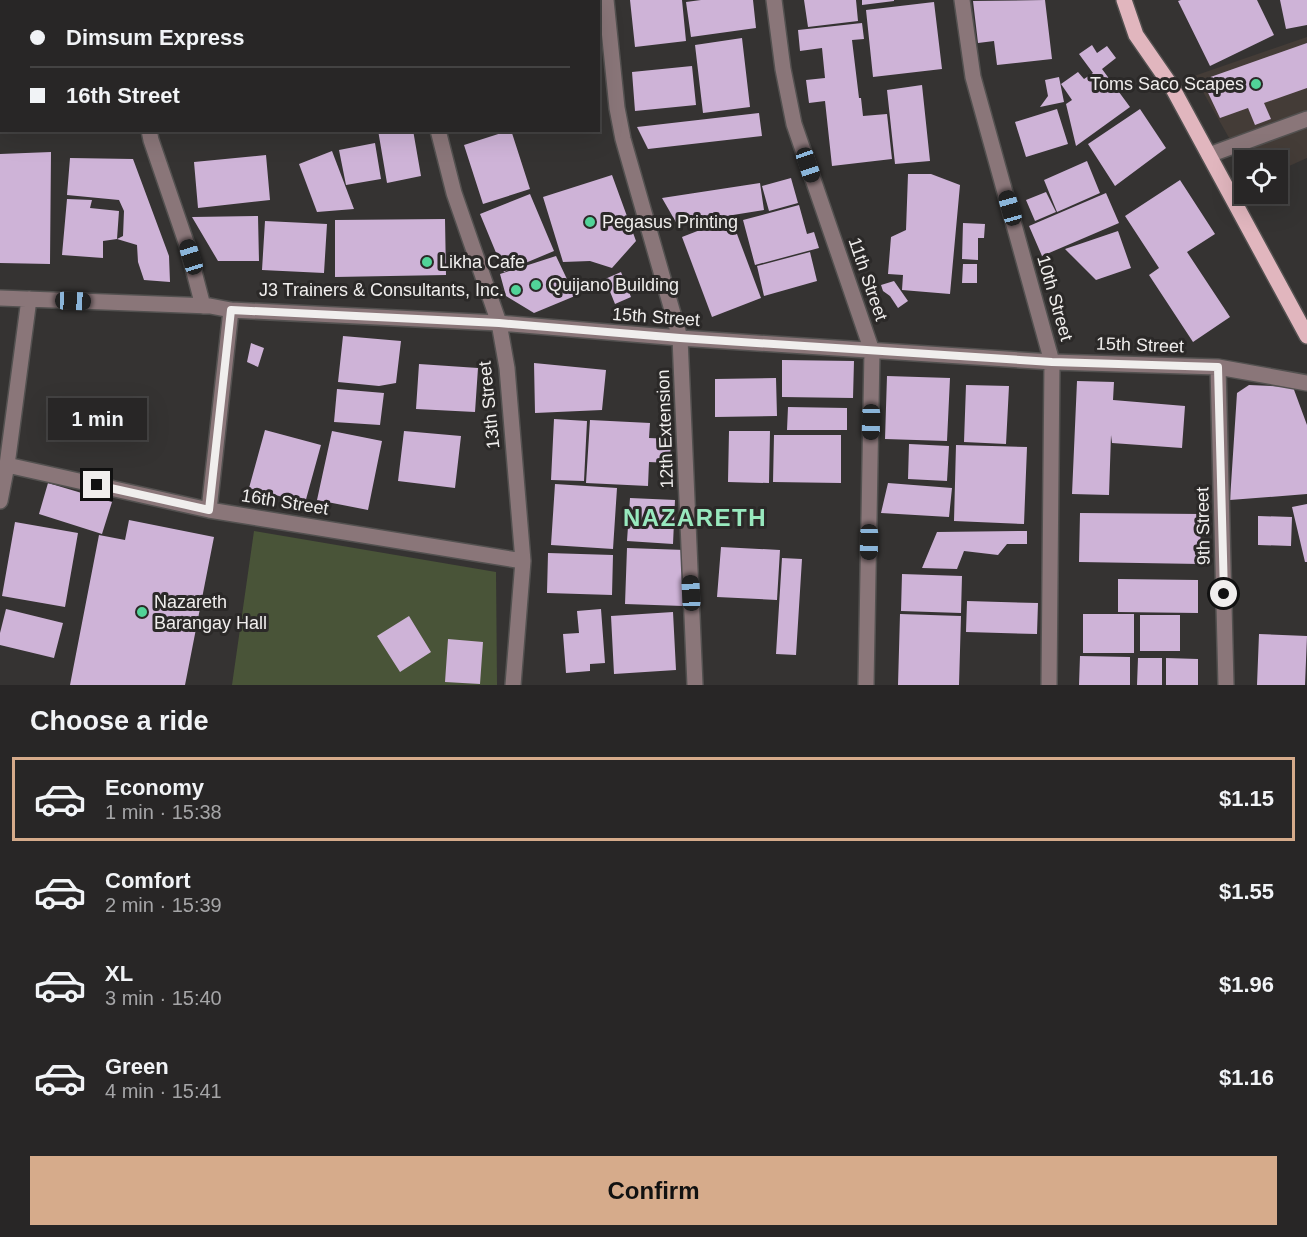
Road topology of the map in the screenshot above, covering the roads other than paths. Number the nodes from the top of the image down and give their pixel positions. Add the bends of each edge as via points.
1 (606, 0) edge
2 (774, 0) edge
3 (962, 0) edge
4 (1124, 0) edge
5 (1307, 119) edge
6 (150, 132) edge
7 (439, 132) edge
8 (1209, 155) junction
9 (0, 298) edge
10 (29, 299) junction
11 (203, 306) junction
12 (231, 310) junction
13 (499, 323) junction
14 (1307, 336) edge
15 (680, 338) junction
16 (872, 351) junction
17 (1052, 362) junction
18 (1218, 367) junction
19 (1307, 383) edge
20 (7, 465) junction
21 (0, 501) edge
22 (209, 510) junction
23 (523, 561) junction
24 (513, 685) edge
25 (695, 685) edge
26 (866, 685) edge
27 (1049, 685) edge
28 (1226, 685) edge

1 - 15 street, 12th Extension via 619,118
2 - 16 street, 11th Street via 794,124
3 - 17 street, 10th Street via 973,77
4 - 8 main road via 1136,35 1172,87
5 - 8 street
6 - 11 street
7 - 13 street, 13th Street via 454,193
8 - 14 main road
9 - 10 street, 15th Street
10 - 11 street, 15th Street
10 - 20 street
11 - 12 street, 15th Street
12 - 13 street, 15th Street
12 - 22 street
13 - 15 street, 15th Street
13 - 23 street, 13th Street via 507,368
15 - 16 street, 15th Street
15 - 25 street, 12th Extension
16 - 17 street, 15th Street
16 - 26 street, 11th Street
17 - 18 street, 15th Street
17 - 27 street, 10th Street
18 - 19 street, 15th Street
18 - 28 street, 9th Street
20 - 21 street
20 - 22 street, 16th Street
22 - 23 street, 16th Street
23 - 24 street, 13th Street

